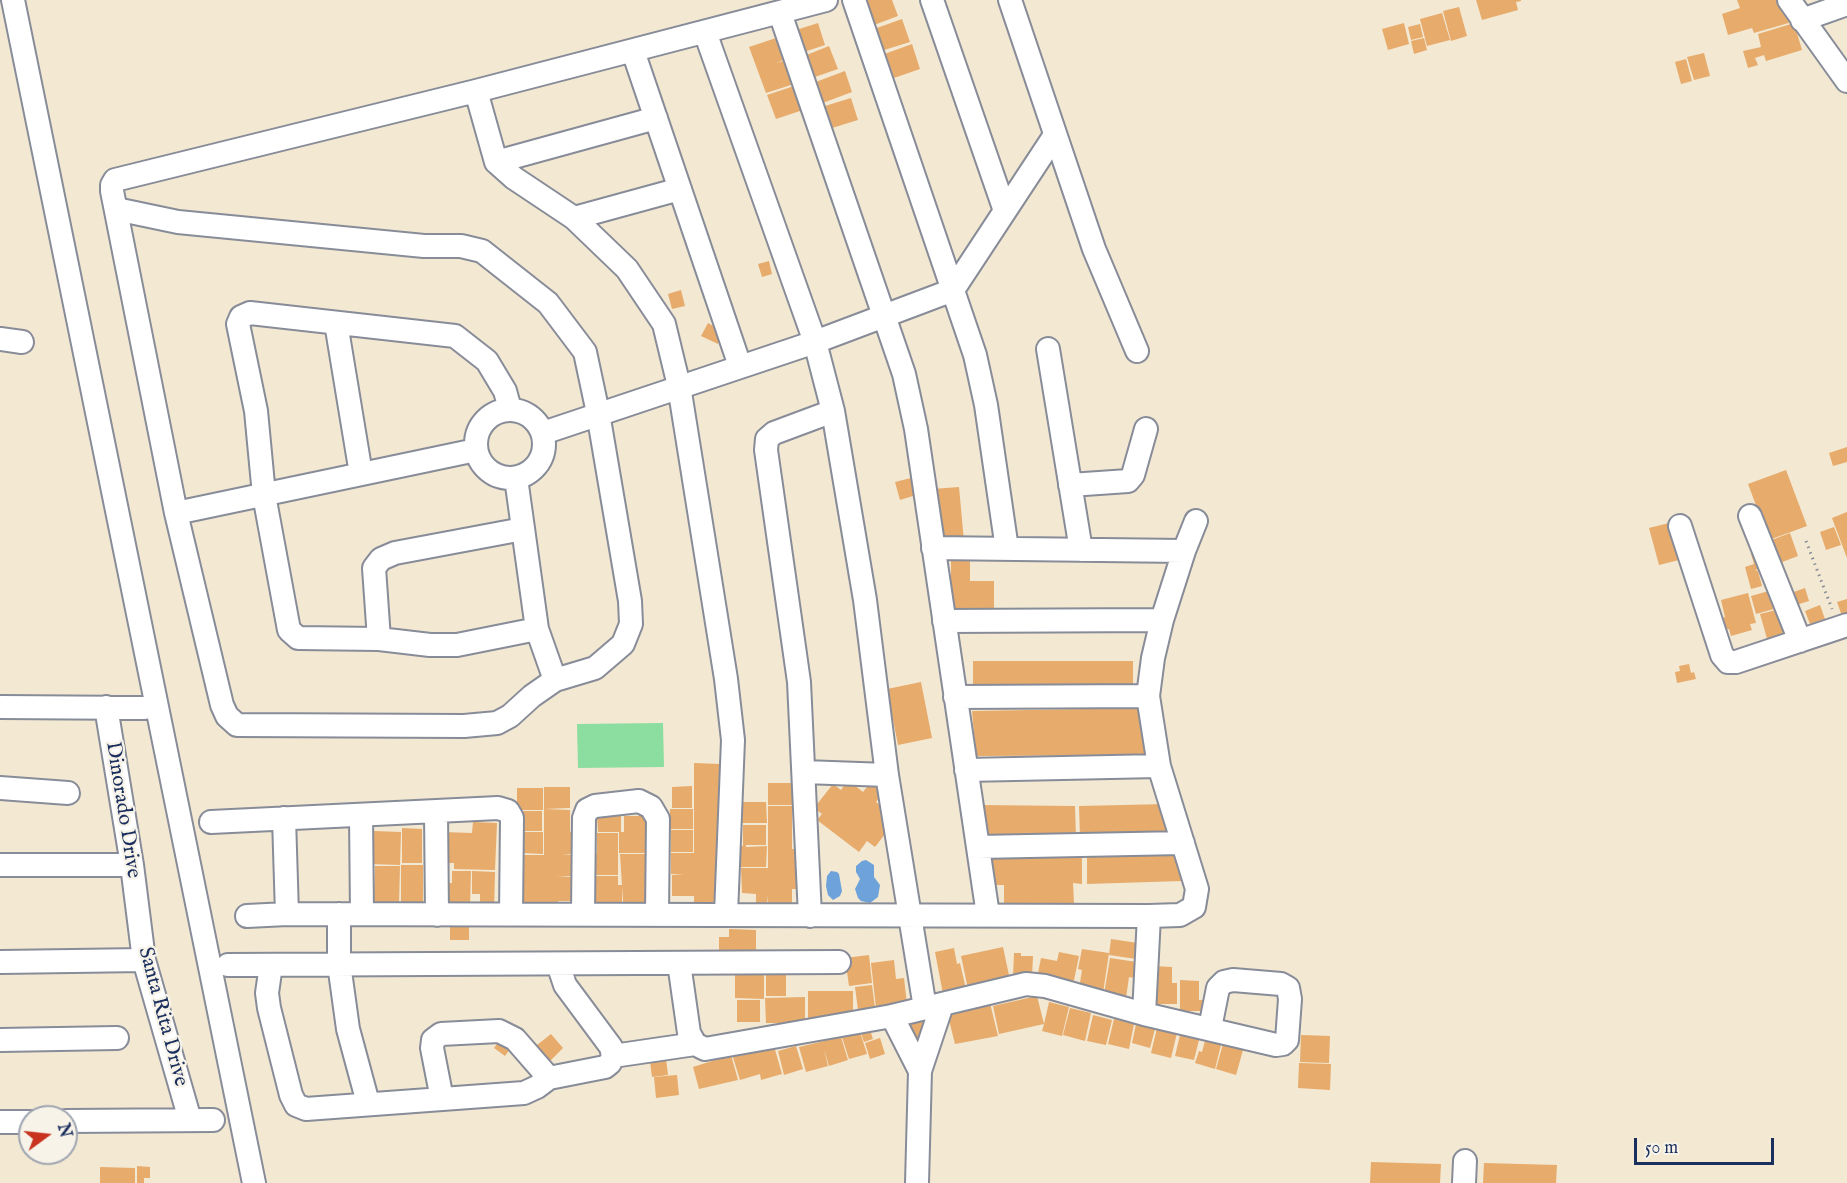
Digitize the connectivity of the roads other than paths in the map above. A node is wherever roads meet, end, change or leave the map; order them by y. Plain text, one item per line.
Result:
1 (12, 0) edge
2 (826, 0) edge
3 (854, 0) edge
4 (932, 0) edge
5 (1010, 0) edge
6 (1789, 0) edge
7 (1847, 4) edge
8 (780, 13) junction
9 (1803, 20) junction
10 (705, 32) junction
11 (633, 51) junction
12 (1847, 81) edge
13 (476, 91) junction
14 (656, 118) junction
15 (1055, 135) junction
16 (496, 162) junction
17 (680, 189) junction
18 (116, 208) junction
19 (1005, 211) junction
20 (574, 218) junction
21 (953, 290) junction
22 (885, 317) junction
23 (336, 323) junction
24 (815, 342) junction
25 (1048, 349) dead end
26 (1137, 351) dead end
27 (740, 366) junction
28 (679, 386) junction
29 (510, 409) junction
30 (833, 411) junction
31 (598, 413) junction
32 (1146, 429) dead end
33 (543, 433) junction
34 (476, 450) junction
35 (361, 474) junction
36 (516, 478) junction
37 (1070, 485) junction
38 (264, 495) junction
39 (176, 513) junction
40 (1750, 516) dead end
41 (1196, 521) dead end
42 (1680, 526) dead end
43 (523, 529) junction
44 (933, 548) junction
45 (1007, 549) junction
46 (1081, 550) junction
47 (1184, 551) junction
48 (1162, 620) junction
49 (944, 621) junction
50 (1843, 627) edge
51 (537, 629) junction
52 (379, 639) junction
53 (1800, 641) junction
54 (555, 680) junction
55 (1148, 696) junction
56 (955, 697) junction
57 (0, 707) edge
58 (106, 707) junction
59 (144, 708) dead end
60 (1159, 766) junction
61 (966, 770) junction
62 (804, 772) junction
63 (888, 775) junction
64 (0, 788) edge
65 (68, 793) dead end
66 (436, 812) junction
67 (361, 815) junction
68 (284, 819) junction
69 (212, 822) dead end
70 (1183, 843) junction
71 (978, 847) junction
72 (0, 865) edge
73 (132, 865) junction
74 (138, 912) joint
75 (287, 914) junction
76 (339, 914) junction
77 (362, 914) junction
78 (511, 914) junction
79 (583, 914) junction
80 (657, 914) junction
81 (726, 914) junction
82 (437, 915) junction
83 (911, 915) junction
84 (988, 915) junction
85 (247, 916) dead end
86 (810, 916) junction
87 (1149, 916) junction
88 (144, 960) junction
89 (0, 962) edge
90 (839, 962) dead end
91 (680, 963) junction
92 (271, 964) junction
93 (339, 964) junction
94 (558, 964) junction
95 (228, 965) dead end
96 (933, 1007) junction
97 (1144, 1014) junction
98 (892, 1016) junction
99 (1210, 1028) dead end
100 (117, 1038) dead end
101 (0, 1040) edge
102 (695, 1044) junction
103 (613, 1056) junction
104 (920, 1071) junction
105 (549, 1078) junction
106 (442, 1099) junction
107 (368, 1103) junction
108 (190, 1120) junction
109 (213, 1120) dead end
110 (78, 1121) edge
111 (0, 1122) edge
112 (18, 1122) edge
113 (254, 1183) edge
114 (917, 1183) edge

1 - 113 street
2 - 8 street
3 - 21 street
4 - 19 street
5 - 15 street
6 - 9 street
7 - 9 street
8 - 10 street
8 - 22 street
9 - 12 street
10 - 11 street
10 - 24 street
11 - 13 street
11 - 14 street
13 - 16 street
13 - 18 street
14 - 16 street
14 - 17 street
15 - 19 street
15 - 26 street
16 - 20 street
17 - 20 street
17 - 27 street
18 - 31 street
18 - 39 street
19 - 21 street
20 - 28 street
21 - 22 street
21 - 45 street
22 - 24 street
22 - 44 street
23 - 29 street
23 - 35 street
23 - 38 street
24 - 27 street
24 - 30 street
25 - 37 street
27 - 28 street
28 - 31 street
28 - 81 street
29 - 33 street
29 - 34 street
30 - 62 street
30 - 63 street
31 - 33 street
31 - 54 street
32 - 37 street
33 - 36 street
34 - 35 street
34 - 36 street
35 - 38 street
36 - 43 street
37 - 46 street
38 - 39 street
38 - 52 street
39 - 54 street
40 - 53 street
41 - 47 street
42 - 53 street
43 - 51 street
43 - 52 street
44 - 45 street
44 - 49 street
45 - 46 street
46 - 47 street
47 - 48 street
48 - 49 street
48 - 55 street
49 - 56 street
50 - 53 street
51 - 52 street
51 - 54 street
55 - 56 street
55 - 60 street
56 - 61 street
57 - 58 street
58 - 59 street
58 - 73 street, Dinorado Drive
60 - 61 street
60 - 70 street
61 - 71 street
62 - 63 street
62 - 86 street
63 - 83 street
64 - 65 street
66 - 67 street
66 - 78 street
66 - 82 street
67 - 68 street
67 - 77 street
68 - 69 street
68 - 75 street
70 - 71 street
70 - 87 street
71 - 84 street
72 - 73 street
73 - 74 street, Dinorado Drive
74 - 88 street, Santa Rita Drive
75 - 76 street
75 - 85 street
76 - 77 street
76 - 93 street
77 - 82 street
78 - 79 street
78 - 82 street
79 - 80 street
79 - 80 street
80 - 81 street
81 - 86 street
83 - 84 street
83 - 86 street
83 - 96 street
84 - 87 street
87 - 97 street
88 - 89 street
88 - 108 street, Santa Rita Drive
90 - 91 street
91 - 94 street
91 - 102 street
92 - 93 street
92 - 95 street
92 - 107 street
93 - 94 street
93 - 107 street
94 - 103 street
96 - 97 street
96 - 98 street
96 - 104 street
97 - 99 street
98 - 102 street
98 - 104 street
100 - 101 street
102 - 103 street
103 - 105 street
104 - 114 street
105 - 106 street
105 - 106 street
106 - 107 street
108 - 109 street
108 - 110 street
111 - 112 street

